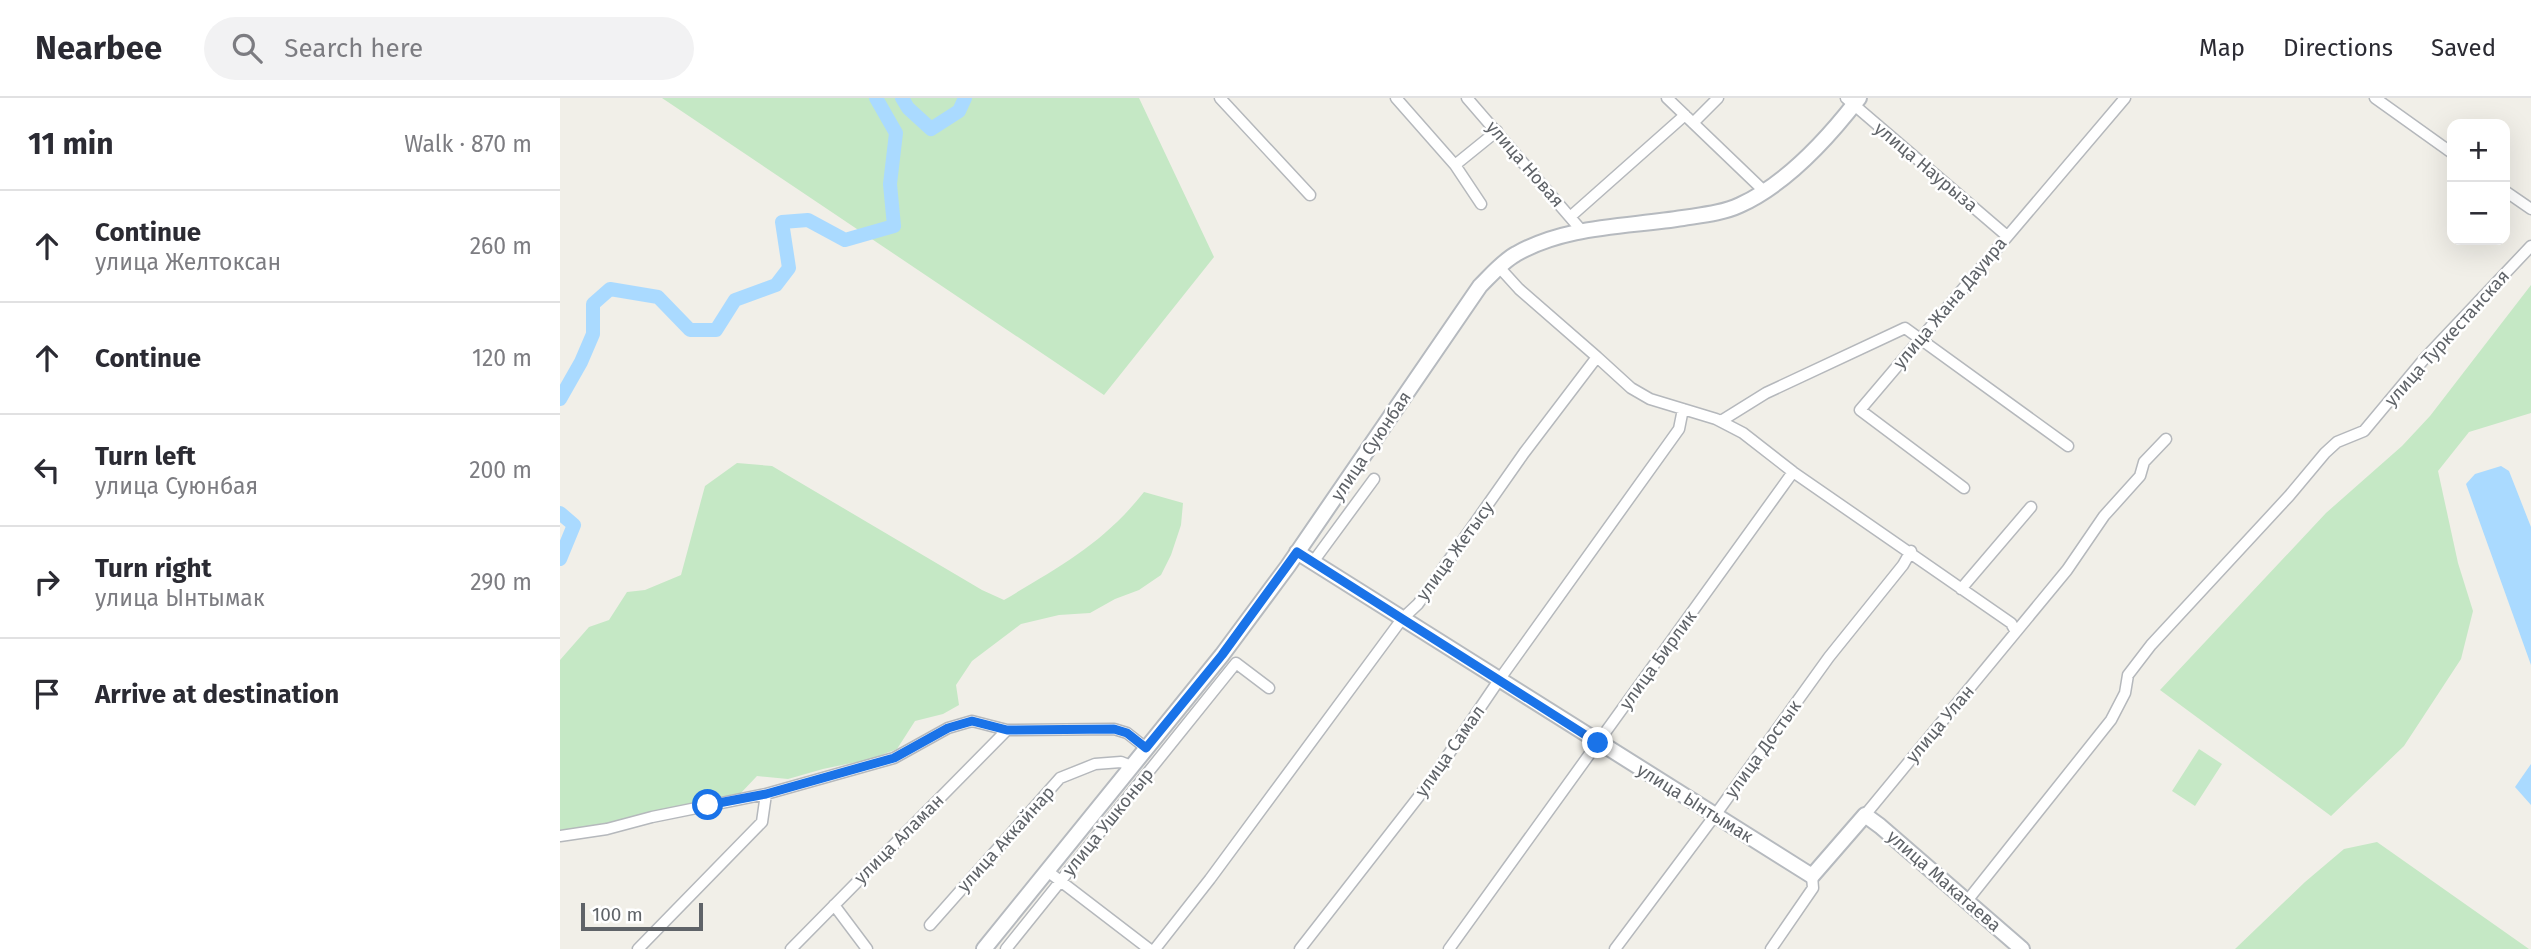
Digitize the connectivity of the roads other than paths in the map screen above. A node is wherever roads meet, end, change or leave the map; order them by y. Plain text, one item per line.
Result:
1 (1220, 98) edge
2 (1396, 98) edge
3 (1467, 98) edge
4 (1667, 98) edge
5 (1718, 98) edge
6 (2125, 98) edge
7 (2375, 98) edge
8 (1853, 100) edge
9 (1689, 119) junction
10 (1497, 131) junction
11 (2447, 149) edge
12 (1455, 165) junction
13 (1764, 191) junction
14 (2510, 194) edge
15 (1310, 195) dead end
16 (1481, 204) dead end
17 (2531, 209) edge
18 (1570, 217) junction
19 (1582, 231) junction
20 (2007, 236) junction
21 (2531, 246) edge
22 (1499, 267) junction
23 (1920, 338) junction
24 (1597, 357) junction
25 (1683, 409) junction
26 (1721, 421) junction
27 (2165, 439) dead end
28 (2068, 446) dead end
29 (1793, 472) junction
30 (1374, 479) dead end
31 (1964, 488) dead end
32 (2031, 507) dead end
33 (1297, 552) junction
34 (1911, 552) junction
35 (1313, 562) junction
36 (1961, 590) junction
37 (1402, 619) junction
38 (2016, 632) junction
39 (1499, 680) junction
40 (1269, 688) dead end
41 (1007, 730) junction
42 (1598, 743) junction
43 (1146, 748) junction
44 (1129, 769) junction
45 (766, 794) junction
46 (1716, 814) junction
47 (1865, 816) junction
48 (560, 836) edge
49 (1046, 870) junction
50 (1812, 876) junction
51 (1061, 882) junction
52 (1967, 901) junction
53 (834, 905) junction
54 (930, 925) dead end
55 (638, 949) edge
56 (791, 949) edge
57 (867, 949) edge
58 (984, 949) edge
59 (1006, 949) edge
60 (1149, 949) edge
61 (1155, 949) edge
62 (1300, 949) edge
63 (1449, 949) edge
64 (1615, 949) edge
65 (1771, 949) edge
66 (2021, 949) edge

1 - 15 street
2 - 12 street
3 - 10 street, улица Новая
4 - 9 street
5 - 9 street
6 - 20 street, улица Жана Дауира
7 - 11 street
8 - 13 main road, улица Суюнбая
8 - 20 street, улица Наурыза
9 - 13 street
9 - 18 street
10 - 12 street
10 - 18 street, улица Новая
12 - 16 street
13 - 19 main road, улица Суюнбая
14 - 17 street
18 - 19 street, улица Новая
19 - 22 main road, улица Суюнбая
20 - 23 street, улица Жана Дауира
21 - 52 street, улица Туркестанская
22 - 24 street
22 - 33 main road, улица Суюнбая
23 - 26 street
23 - 28 street
23 - 31 street, улица Жана Дауира
24 - 25 street
24 - 37 street, улица Жетысу
25 - 26 street
25 - 39 street, улица Самал
26 - 29 street
27 - 38 street, улица Улан
29 - 34 street
29 - 42 street, улица Бирлик
30 - 35 street
32 - 36 street
33 - 35 main road, улица Ынтымак
33 - 43 main road, улица Суюнбая
34 - 36 street
34 - 46 street, улица Достык
35 - 37 main road, улица Ынтымак
36 - 38 street
37 - 39 main road, улица Ынтымак
37 - 61 street, улица Жетысу
38 - 47 street, улица Улан
39 - 42 main road, улица Ынтымак
39 - 62 street, улица Самал
40 - 51 street, улица Ушконыр
41 - 43 street
41 - 45 street
41 - 53 street, улица Аламан
42 - 46 main road, улица Ынтымак
42 - 63 street, улица Бирлик
43 - 44 main road, улица Суюнбая
44 - 49 main road, улица Суюнбая
44 - 54 street, улица Аккайнар
45 - 48 street
45 - 55 street
46 - 50 main road, улица Ынтымак
46 - 64 street, улица Достык
47 - 50 main road
47 - 52 main road, улица Макатаева
49 - 51 street
49 - 58 main road, улица Суюнбая
50 - 65 street
51 - 59 street, улица Ушконыр
51 - 60 street
52 - 66 main road, улица Макатаева
53 - 56 street, улица Аламан
53 - 57 street

